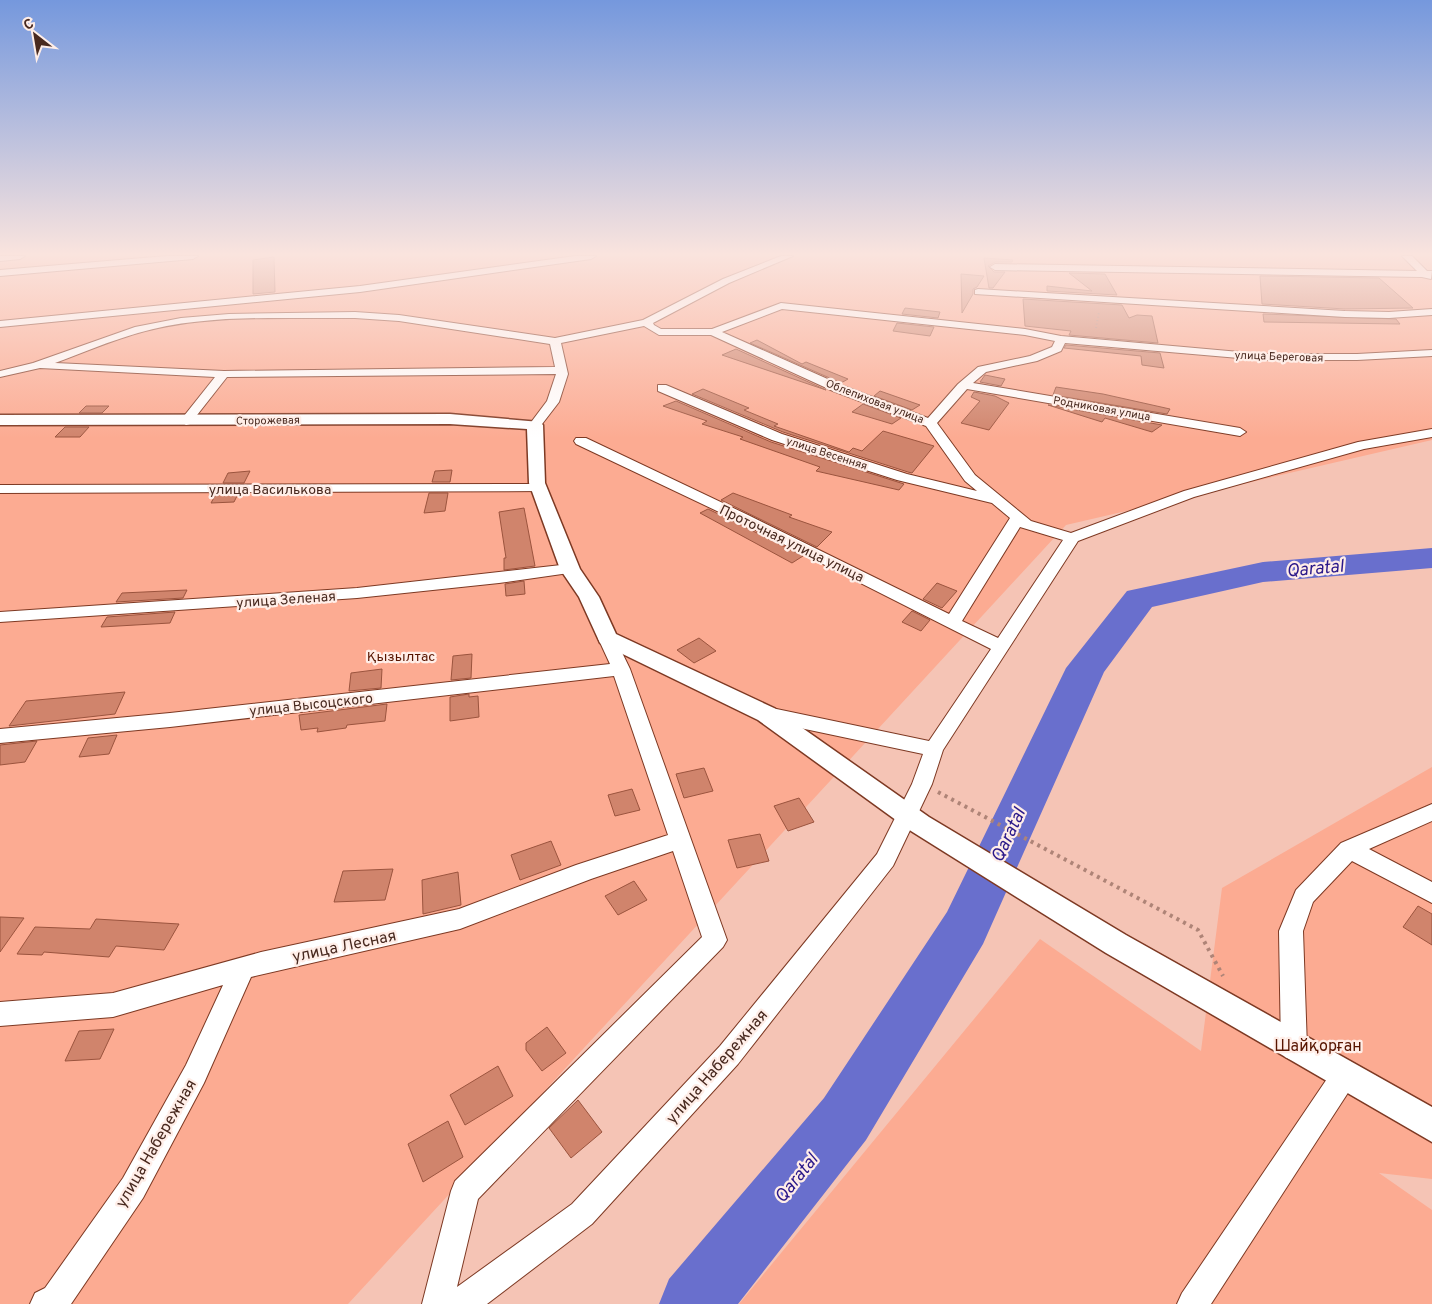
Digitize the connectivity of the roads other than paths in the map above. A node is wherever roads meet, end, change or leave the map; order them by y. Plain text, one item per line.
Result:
1 (116, 317) edge
2 (231, 317) edge
3 (396, 317) edge
4 (658, 317) edge
5 (753, 317) edge
6 (883, 317) edge
7 (647, 322) junction
8 (0, 324) edge
9 (713, 332) junction
10 (1061, 339) junction
11 (555, 341) junction
12 (1432, 353) edge
13 (36, 366) junction
14 (561, 370) junction
15 (0, 374) edge
16 (224, 374) junction
17 (964, 385) junction
18 (662, 388) dead end
19 (0, 420) edge
20 (186, 421) junction
21 (930, 423) junction
22 (535, 426) junction
23 (1240, 432) dead end
24 (1432, 433) edge
25 (581, 441) dead end
26 (0, 488) edge
27 (539, 488) junction
28 (998, 501) junction
29 (1018, 518) junction
30 (1072, 538) junction
31 (570, 570) junction
32 (0, 618) edge
33 (952, 623) junction
34 (607, 638) junction
35 (1001, 647) junction
36 (621, 669) junction
37 (766, 714) junction
38 (0, 736) edge
39 (934, 748) junction
40 (1432, 812) edge
41 (913, 819) junction
42 (680, 840) junction
43 (1349, 849) junction
44 (1432, 893) edge
45 (242, 968) junction
46 (0, 1014) edge
47 (1294, 1048) junction
48 (1344, 1076) junction
49 (1432, 1125) edge
50 (46, 1304) edge
51 (438, 1304) edge
52 (461, 1304) edge
53 (1193, 1304) edge

1 - 8 street
2 - 13 street
3 - 11 street
4 - 7 street
5 - 9 street, улица Береговая
6 - 10 street, улица Береговая
7 - 9 street, Облепиховая улица
7 - 11 street
9 - 21 street, Облепиховая улица
10 - 12 street, улица Береговая
10 - 17 street
11 - 14 street
13 - 15 street
13 - 16 street
14 - 16 street
14 - 22 street
16 - 20 street
17 - 21 street
17 - 23 street, Родниковая улица
18 - 28 street, улица Весенняя
19 - 20 street, Сторожевая
20 - 22 street, Сторожевая
21 - 28 street, Облепиховая улица
22 - 27 street
24 - 30 street
25 - 33 street, Проточная улица улица
26 - 27 street, улица Василькова
27 - 31 street
28 - 29 street, Облепиховая улица
29 - 30 street, Облепиховая улица
29 - 33 street
30 - 35 street, улица Набережная
31 - 32 street, улица Зеленая
31 - 34 street
33 - 35 street, Проточная улица улица
34 - 36 street
34 - 37 street
35 - 39 street, улица Набережная
36 - 38 street, улица Высоцского
36 - 42 street
37 - 39 street
37 - 41 street
39 - 41 street, улица Набережная
40 - 43 street
41 - 47 street
41 - 52 street, улица Набережная
42 - 45 street, улица Лесная
42 - 51 street
43 - 44 street
43 - 47 street
45 - 46 street, улица Лесная
45 - 50 street, улица Набережная
47 - 48 street
48 - 49 street
48 - 53 street

